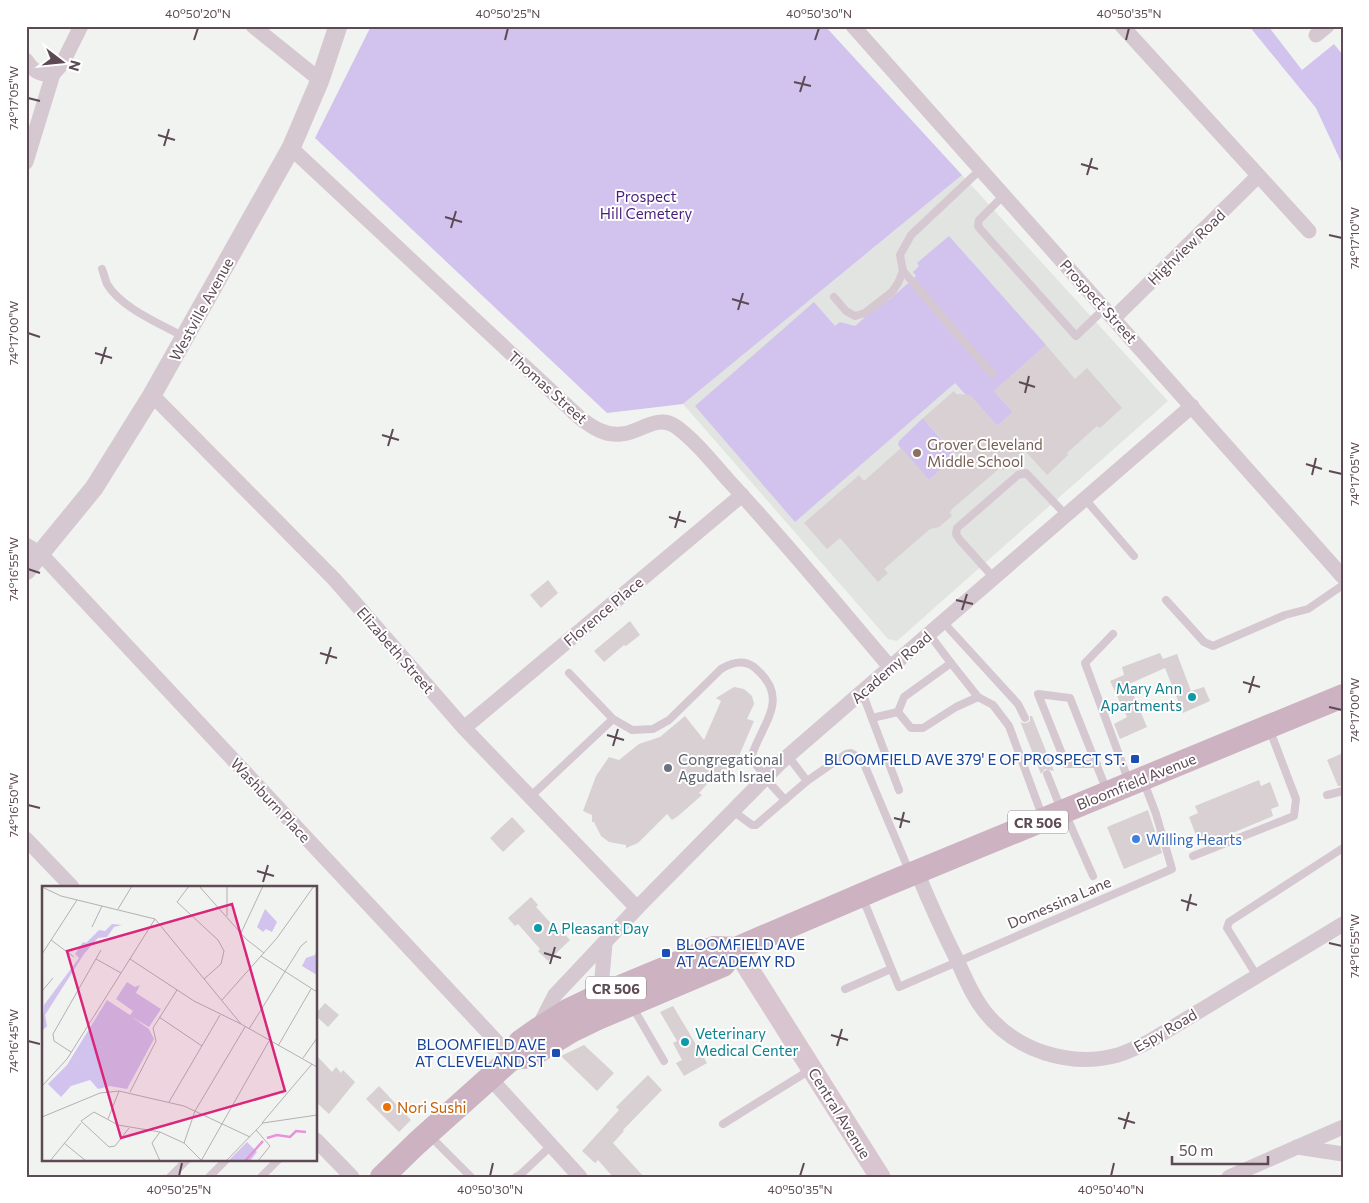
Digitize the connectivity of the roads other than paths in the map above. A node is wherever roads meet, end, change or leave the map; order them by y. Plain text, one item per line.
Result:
1 (81, 26) edge
2 (253, 26) edge
3 (338, 26) edge
4 (853, 26) edge
5 (1122, 26) edge
6 (26, 60) edge
7 (52, 74) junction
8 (320, 80) junction
9 (291, 148) junction
10 (26, 162) edge
11 (981, 169) junction
12 (1258, 176) junction
13 (1004, 196) junction
14 (1309, 231) dead end
15 (102, 269) dead end
16 (902, 270) junction
17 (834, 297) dead end
18 (1109, 313) junction
19 (185, 338) junction
20 (992, 374) dead end
21 (152, 395) junction
22 (1192, 406) junction
23 (742, 495) junction
24 (1085, 499) junction
25 (1066, 515) junction
26 (33, 550) edge
27 (1134, 556) dead end
28 (26, 571) edge
29 (1343, 576) edge
30 (994, 578) junction
31 (1343, 585) edge
32 (1166, 600) dead end
33 (943, 622) junction
34 (929, 634) junction
35 (1113, 634) dead end
36 (951, 663) junction
37 (890, 667) junction
38 (569, 673) dead end
39 (862, 692) junction
40 (1343, 696) edge
41 (978, 697) junction
42 (898, 712) junction
43 (872, 718) junction
44 (1025, 718) dead end
45 (613, 719) junction
46 (1268, 726) junction
47 (464, 728) junction
48 (788, 756) junction
49 (1096, 764) junction
50 (1047, 774) dead end
51 (766, 778) junction
52 (807, 781) junction
53 (1136, 781) junction
54 (899, 790) dead end
55 (1343, 791) edge
56 (1108, 793) junction
57 (1327, 796) dead end
58 (530, 797) junction
59 (785, 800) junction
60 (733, 811) junction
61 (1057, 814) junction
62 (26, 839) edge
63 (1343, 848) edge
64 (1193, 856) dead end
65 (914, 873) junction
66 (1093, 876) dead end
67 (71, 886) edge
68 (861, 895) junction
69 (638, 908) junction
70 (1343, 924) edge
71 (605, 944) junction
72 (736, 949) junction
73 (957, 961) junction
74 (891, 969) junction
75 (1257, 976) junction
76 (845, 989) dead end
77 (608, 1003) junction
78 (631, 1004) junction
79 (537, 1030) junction
80 (512, 1058) junction
81 (664, 1061) dead end
82 (812, 1069) junction
83 (489, 1077) junction
84 (723, 1124) dead end
85 (1343, 1127) edge
86 (427, 1134) junction
87 (318, 1142) edge
88 (552, 1146) junction
89 (1297, 1147) junction
90 (1343, 1154) edge
91 (187, 1160) edge
92 (226, 1160) edge
93 (278, 1160) edge
94 (170, 1177) edge
95 (209, 1177) edge
96 (262, 1177) edge
97 (352, 1177) edge
98 (382, 1177) edge
99 (471, 1177) edge
100 (516, 1177) edge
101 (580, 1177) edge
102 (880, 1177) edge
103 (1229, 1177) edge

1 - 7 street
2 - 8 street
3 - 8 street, Westville Avenue
4 - 11 street, Prospect Street
5 - 12 street
6 - 7 street
7 - 10 street
8 - 9 street, Westville Avenue
9 - 19 street, Westville Avenue
9 - 23 street, Thomas Street
11 - 13 street, Prospect Street
11 - 16 lane
12 - 14 street
12 - 18 street, Highview Road
13 - 18 street, Prospect Street
13 - 18 lane
15 - 19 lane
16 - 17 lane
16 - 20 lane
18 - 22 street, Prospect Street
19 - 21 street, Westville Avenue
21 - 26 street, Westville Avenue
21 - 47 street, Elizabeth Street
22 - 24 street, Academy Road
22 - 29 street, Prospect Street
23 - 37 street, Thomas Street
23 - 47 street, Florence Place
24 - 25 street, Academy Road
24 - 27 lane
25 - 30 street, Academy Road
25 - 30 lane
26 - 28 street, Westville Avenue
26 - 80 street, Washburn Place
30 - 33 street, Academy Road
31 - 32 lane
33 - 34 street, Academy Road
33 - 44 lane
34 - 36 lane
34 - 37 street, Academy Road
35 - 53 lane
36 - 41 lane
36 - 42 lane
37 - 39 street, Academy Road
38 - 45 lane
39 - 43 lane
39 - 48 street, Academy Road
40 - 46 main road, Bloomfield Avenue / CR 506
41 - 42 lane
41 - 61 lane
42 - 43 lane
43 - 54 lane
45 - 51 lane
45 - 58 lane
46 - 53 main road, Bloomfield Avenue / CR 506
46 - 64 lane
47 - 58 street, Elizabeth Street
48 - 51 street, Academy Road
48 - 52 lane
49 - 49 lane
49 - 56 lane
50 - 61 lane
51 - 59 lane
51 - 60 street, Academy Road
52 - 59 lane
52 - 65 lane
53 - 56 main road, Bloomfield Avenue / CR 506
53 - 73 lane, Domessina Lane
55 - 57 lane
56 - 61 main road, Bloomfield Avenue / CR 506
58 - 69 street, Elizabeth Street
59 - 60 lane
60 - 69 street, Academy Road
61 - 65 main road, Bloomfield Avenue / CR 506
61 - 66 lane
62 - 67 street
63 - 75 lane
65 - 68 main road, Bloomfield Avenue / CR 506
65 - 73 street, Espy Road
68 - 72 main road, Bloomfield Avenue / CR 506
68 - 74 lane
69 - 71 street, Academy Road
70 - 75 street, Espy Road
71 - 77 street
71 - 79 street, Academy Road
72 - 77 main road, Bloomfield Avenue / CR 506
72 - 78 main road, Bloomfield Avenue / CR 506
72 - 82 main road, Central Avenue
73 - 74 lane, Domessina Lane
73 - 75 street, Espy Road
74 - 76 lane
77 - 78 main road, Bloomfield Avenue / CR 506
77 - 79 main road, Bloomfield Avenue / CR 506
77 - 80 main road, Bloomfield Avenue / CR 506
78 - 81 lane
79 - 80 main road, Bloomfield Avenue / CR 506
80 - 83 main road, Bloomfield Avenue / CR 506
82 - 84 lane
82 - 102 main road, Central Avenue
83 - 86 main road, Bloomfield Avenue / CR 506
83 - 88 street
85 - 89 street
86 - 98 main road, Bloomfield Avenue / CR 506
86 - 99 lane
87 - 97 street
88 - 100 lane
88 - 101 street
89 - 90 street
89 - 103 street
91 - 94 lane
92 - 95 lane
93 - 96 lane

